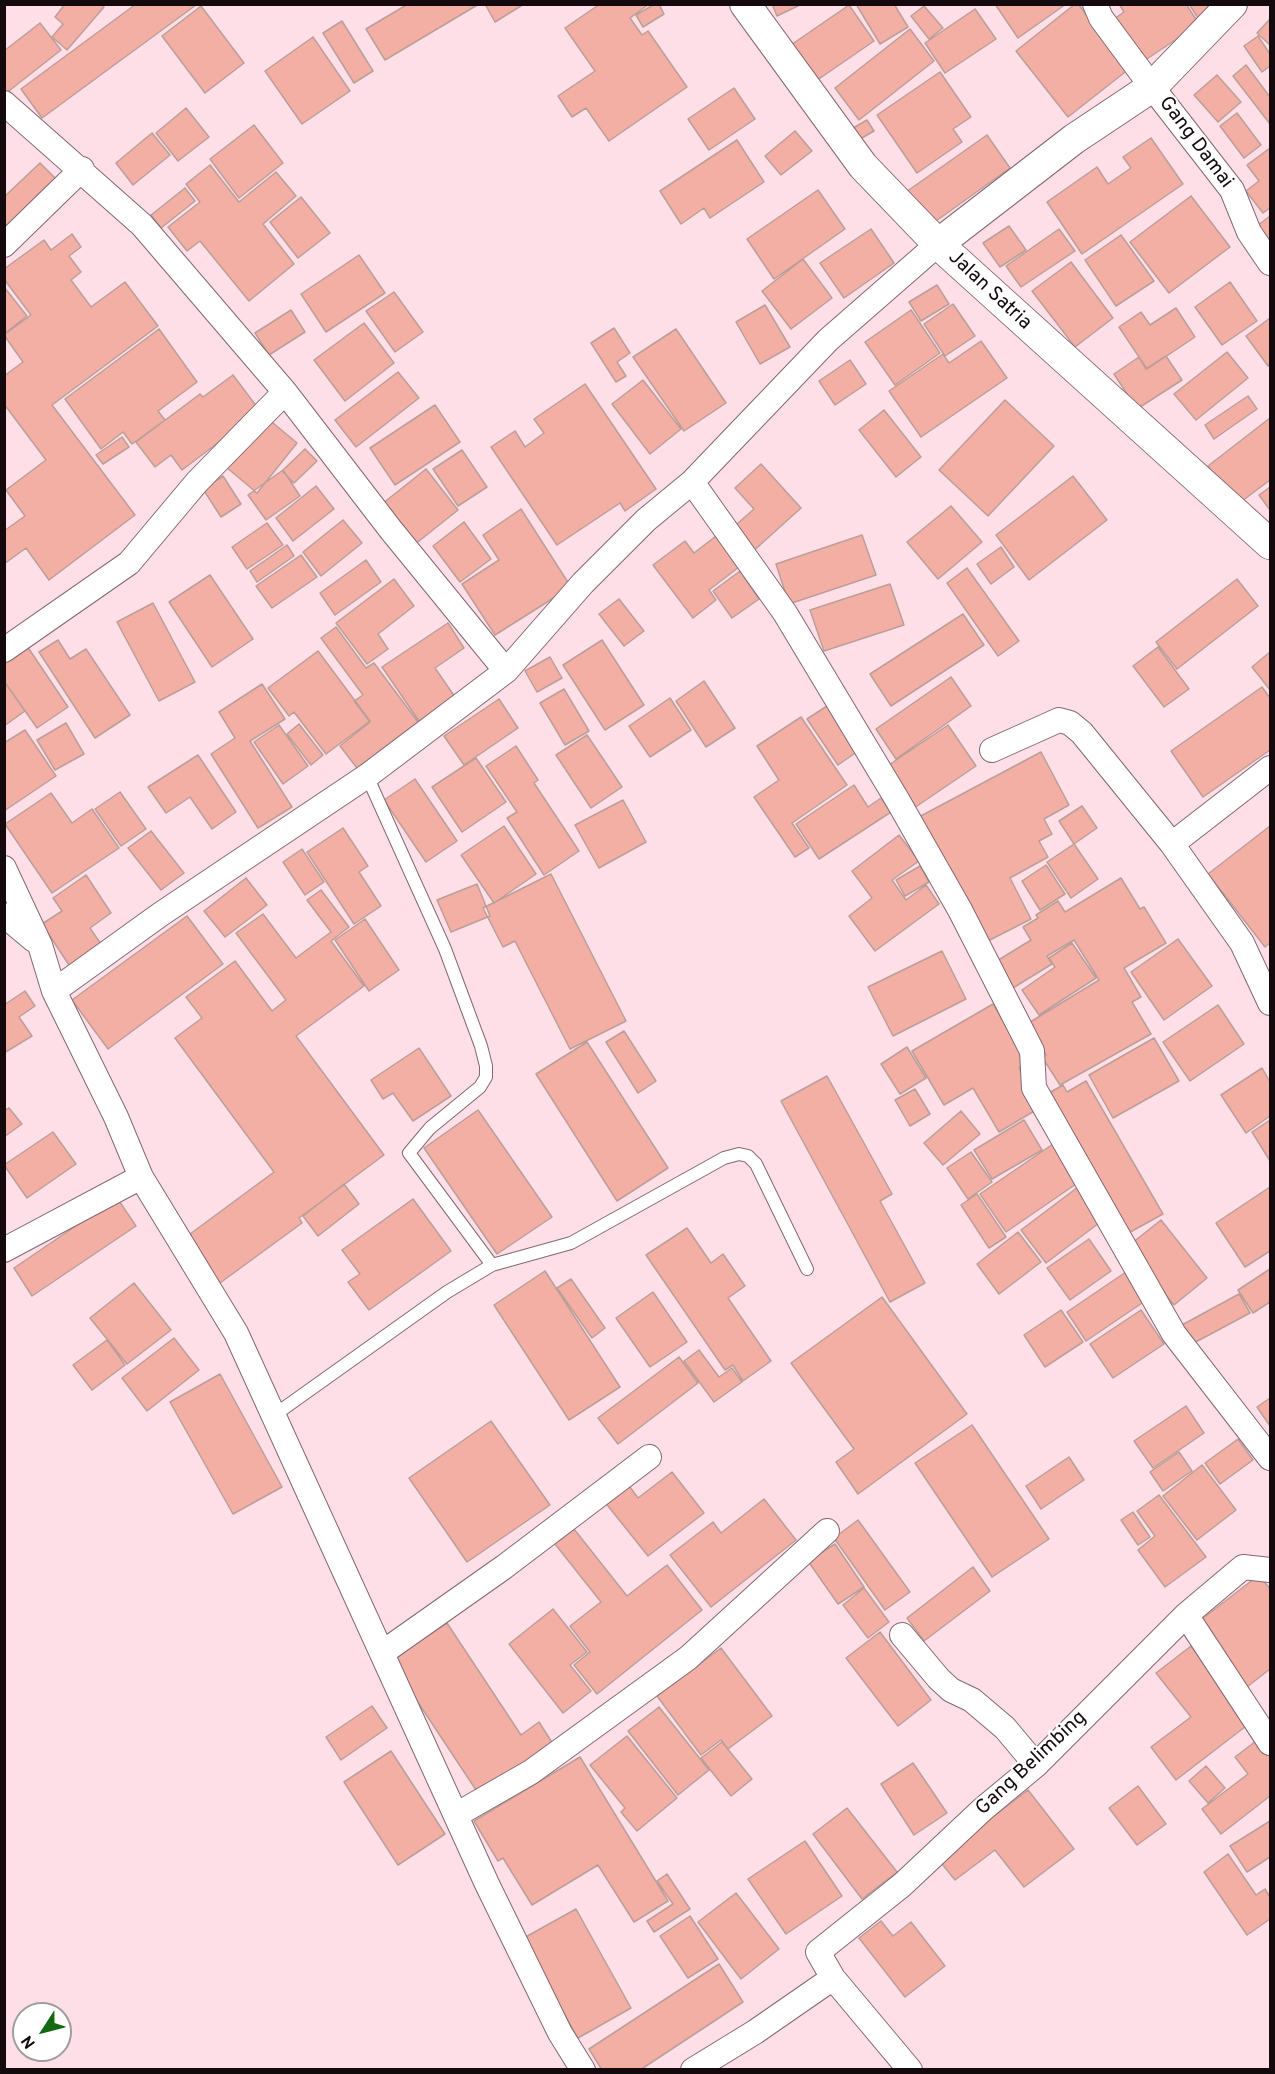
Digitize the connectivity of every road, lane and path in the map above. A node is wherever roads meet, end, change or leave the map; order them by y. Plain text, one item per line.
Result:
1 (745, 4) edge
2 (1095, 4) edge
3 (1232, 4) edge
4 (1152, 87) junction
5 (4, 103) edge
6 (82, 169) junction
7 (4, 244) edge
8 (938, 244) junction
9 (1270, 263) edge
10 (285, 392) junction
11 (692, 482) junction
12 (1270, 544) edge
13 (4, 650) edge
14 (506, 670) junction
15 (992, 750) dead end
16 (1270, 768) edge
17 (367, 776) junction
18 (1172, 844) junction
19 (4, 868) edge
20 (4, 915) edge
21 (40, 945) junction
22 (54, 991) junction
23 (1270, 1003) edge
24 (141, 1177) junction
25 (4, 1250) edge
26 (492, 1265) junction
27 (807, 1269) dead end
28 (273, 1416) junction
29 (649, 1457) dead end
30 (1270, 1458) edge
31 (827, 1531) dead end
32 (1270, 1570) edge
33 (1186, 1614) junction
34 (902, 1635) dead end
35 (382, 1653) junction
36 (1270, 1743) edge
37 (1036, 1765) junction
38 (456, 1815) junction
39 (833, 1978) junction
40 (583, 2070) edge
41 (693, 2070) edge
42 (910, 2070) edge

1 - 8 street, Jalan Satria
2 - 4 street, Gang Damai
3 - 4 street
4 - 8 street
4 - 9 street, Gang Damai
5 - 6 street
6 - 7 street
6 - 10 street
8 - 11 street
8 - 12 street, Jalan Satria
10 - 13 street
10 - 14 street
11 - 14 street
11 - 30 street
14 - 17 street
15 - 18 street
16 - 18 street
17 - 22 street
17 - 26 lane
18 - 23 street
19 - 21 street
20 - 21 street
21 - 22 street
22 - 24 street
24 - 25 street
24 - 28 street
26 - 27 lane
26 - 28 lane
28 - 35 street
29 - 35 street
31 - 38 street
32 - 33 street, Gang Belimbing
33 - 36 street
33 - 37 street, Gang Belimbing
34 - 37 street
35 - 38 street
37 - 39 street, Gang Belimbing
38 - 40 street
39 - 41 street
39 - 42 street

